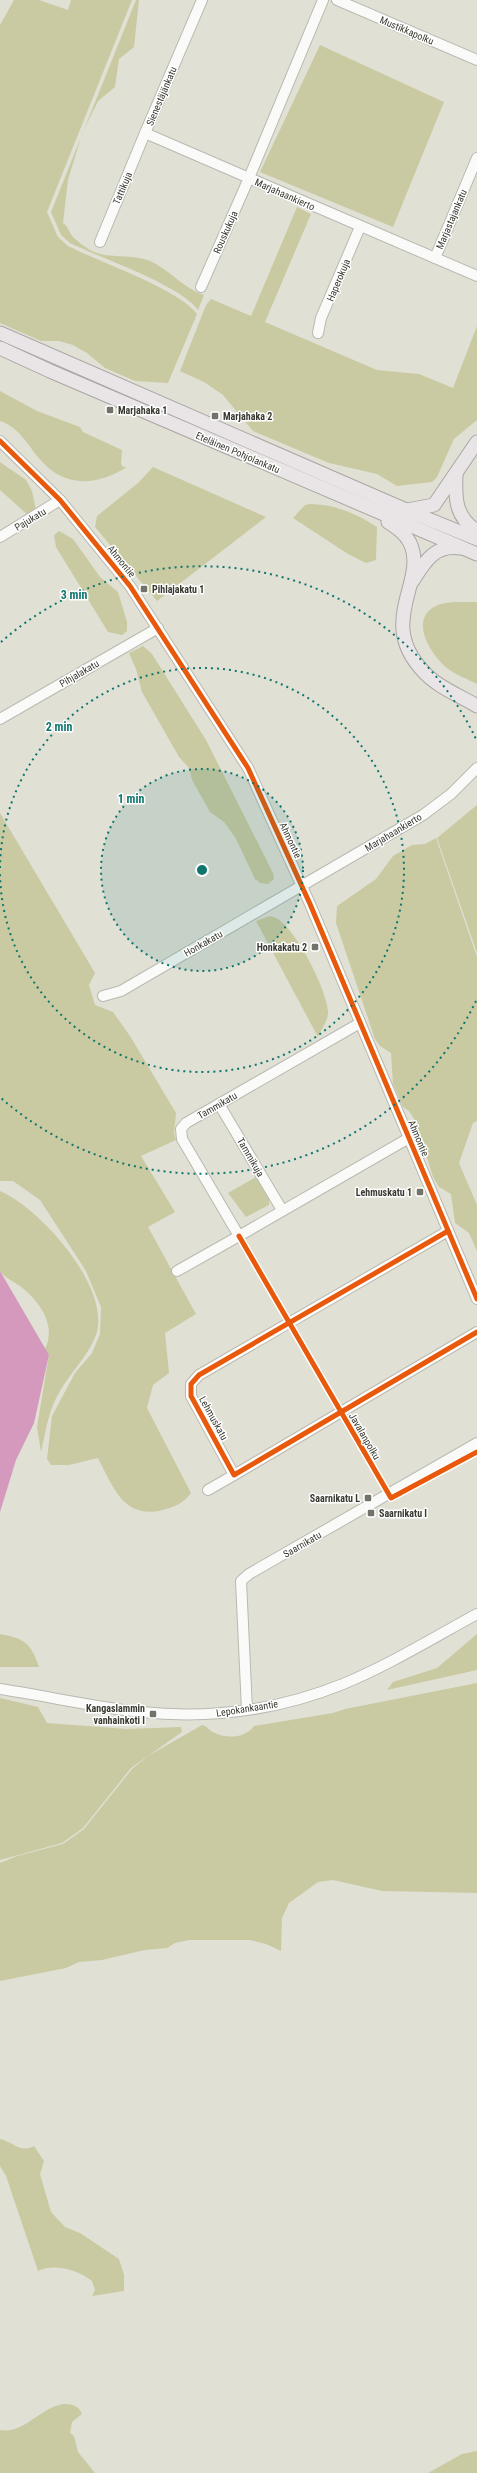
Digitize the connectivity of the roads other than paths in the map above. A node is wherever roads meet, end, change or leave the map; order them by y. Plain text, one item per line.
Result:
1 (202, 0) edge
2 (323, 0) edge
3 (337, 0) edge
4 (477, 60) edge
5 (145, 133) junction
6 (477, 158) edge
7 (249, 178) junction
8 (360, 227) junction
9 (100, 242) dead end
10 (435, 258) junction
11 (477, 276) edge
12 (201, 287) dead end
13 (0, 333) edge
14 (318, 333) dead end
15 (0, 348) edge
16 (0, 441) edge
17 (477, 442) edge
18 (456, 474) junction
19 (60, 500) junction
20 (359, 503) junction
21 (406, 510) junction
22 (477, 532) edge
23 (0, 537) edge
24 (477, 539) edge
25 (471, 552) edge
26 (409, 587) junction
27 (158, 628) junction
28 (477, 706) edge
29 (0, 719) edge
30 (477, 768) edge
31 (302, 886) junction
32 (103, 996) dead end
33 (360, 1023) junction
34 (219, 1104) junction
35 (409, 1138) junction
36 (282, 1210) junction
37 (448, 1231) junction
38 (239, 1236) junction
39 (178, 1271) dead end
40 (477, 1299) edge
41 (477, 1332) edge
42 (477, 1443) edge
43 (234, 1475) junction
44 (208, 1490) dead end
45 (477, 1614) edge
46 (0, 1689) edge
47 (247, 1710) junction

1 - 5 street, Sienestäjänkatu
2 - 7 street, Marjahaankierto
3 - 4 street, Mustikkapolku
5 - 7 street, Sienestäjänkatu
5 - 9 street, Tattikuja
6 - 10 street, Marjastajankatu
7 - 8 street, Marjahaankierto
7 - 12 street, Rouskukuja
8 - 10 street, Marjahaankierto
8 - 14 street, Haperokuja
10 - 11 street, Marjahaankierto
13 - 21 main road, Eteläinen Pohjolankatu
15 - 20 main road, Eteläinen Pohjolankatu
16 - 19 street, Ahmontie
17 - 18 main road
18 - 21 main road
18 - 22 main road
19 - 23 street, Pajukatu
19 - 27 street, Ahmontie
20 - 25 main road, Eteläinen Pohjolankatu
20 - 26 main road
21 - 24 main road, Eteläinen Pohjolankatu
25 - 26 main road
26 - 28 main road
27 - 29 street, Pihjalakatu
27 - 31 street, Ahmontie
30 - 31 street, Marjahaankierto
31 - 32 street, Honkakatu
31 - 33 street, Ahmontie
33 - 34 street, Tammikatu
33 - 35 street, Ahmontie
34 - 36 street, Tammikuja
34 - 38 street, Tammikatu
35 - 36 street
35 - 37 street, Ahmontie
36 - 38 street
37 - 40 street, Ahmontie
37 - 43 street, Lehmuskatu
38 - 39 street
41 - 43 street
42 - 47 street, Saarnikatu
43 - 44 street
45 - 47 street, Lepokankaantie
46 - 47 street, Lepokankaantie

